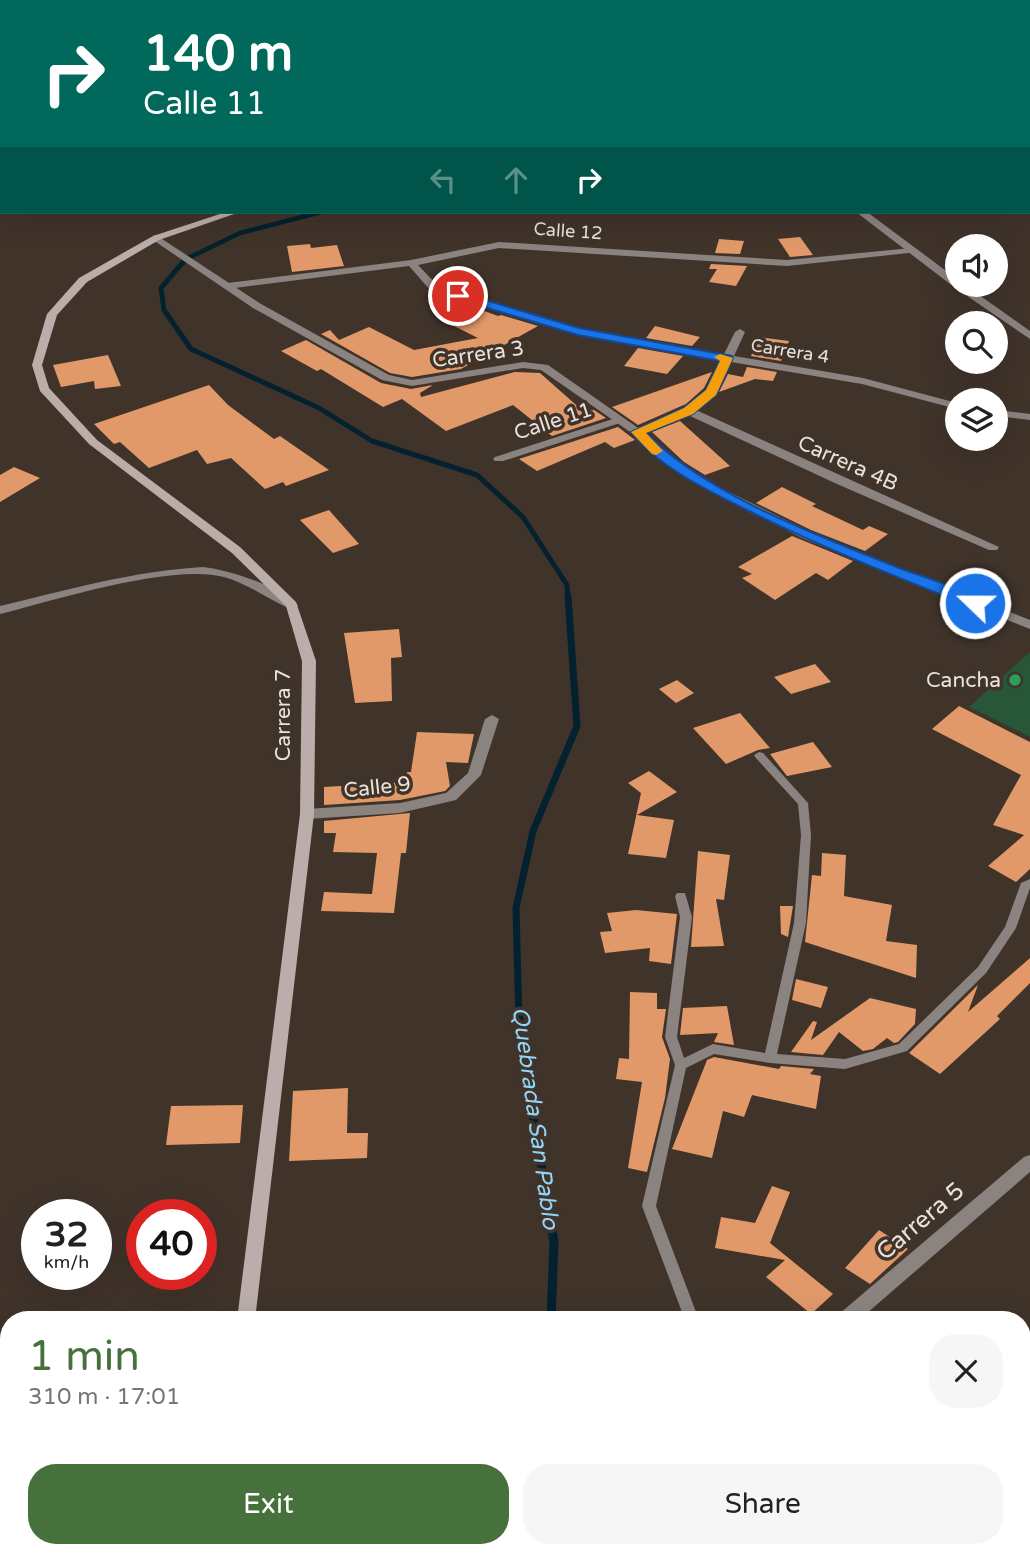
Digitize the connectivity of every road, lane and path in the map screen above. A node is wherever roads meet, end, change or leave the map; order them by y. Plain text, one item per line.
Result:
1 (229, 214) edge
2 (863, 214) edge
3 (156, 238) junction
4 (909, 250) junction
5 (411, 262) junction
6 (945, 276) edge
7 (227, 286) junction
8 (975, 297) edge
9 (740, 332) dead end
10 (1030, 337) edge
11 (727, 358) junction
12 (945, 403) edge
13 (688, 411) junction
14 (1008, 414) edge
15 (1030, 417) edge
16 (619, 420) junction
17 (637, 432) junction
18 (499, 459) dead end
19 (993, 547) dead end
20 (292, 605) junction
21 (0, 610) edge
22 (1030, 625) edge
23 (492, 719) dead end
24 (759, 755) dead end
25 (307, 814) junction
26 (1030, 883) edge
27 (681, 895) dead end
28 (770, 1058) junction
29 (681, 1065) junction
30 (1030, 1162) edge
31 (247, 1311) edge
32 (689, 1311) edge
33 (856, 1311) edge

1 - 3 main road, Carrera 7
2 - 4 street
3 - 7 street, Carrera 3
3 - 20 main road, Carrera 7
4 - 5 street, Calle 12
4 - 6 street
5 - 7 street, Calle 12
5 - 11 street, Carrera 4
7 - 16 street, Carrera 3
8 - 10 street
9 - 11 street
11 - 12 street, Carrera 4
11 - 13 street
13 - 17 street
13 - 19 street, Carrera 4B
14 - 15 street
16 - 17 street, Carrera 3
16 - 18 street, Calle 11
17 - 22 street, Carrera 3
20 - 21 street
20 - 25 main road, Carrera 7
23 - 25 street, Calle 9
24 - 28 lane
25 - 31 main road, Carrera 7
26 - 28 lane
27 - 29 lane
28 - 29 lane
29 - 32 lane
30 - 33 street, Carrera 5

